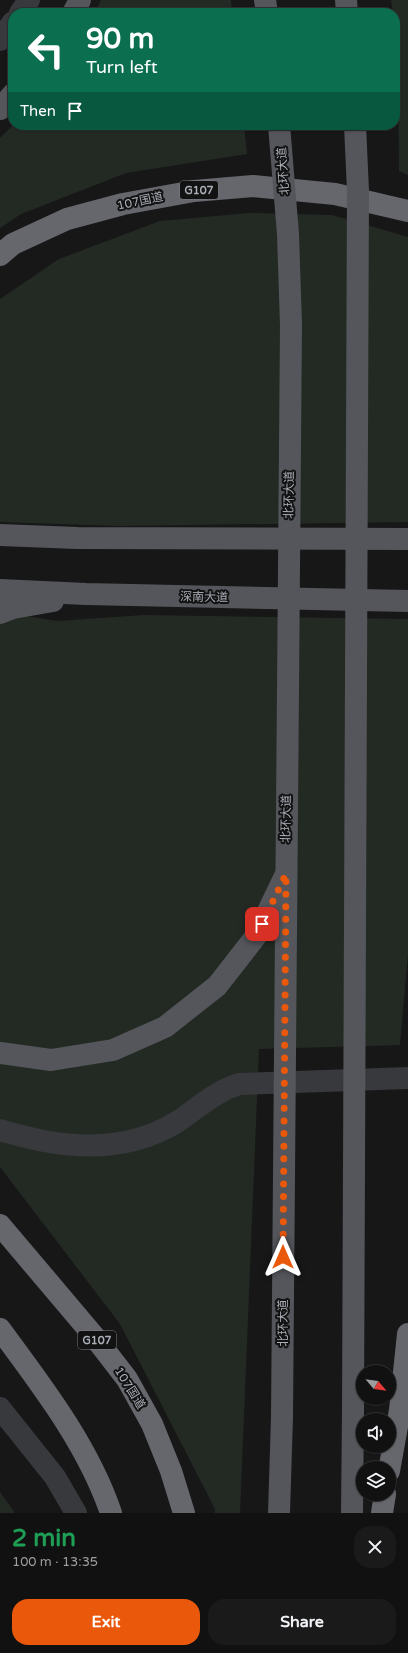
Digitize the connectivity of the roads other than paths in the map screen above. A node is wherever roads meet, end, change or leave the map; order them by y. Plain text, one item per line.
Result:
1 (8, 29) edge
2 (0, 40) edge
3 (8, 100) edge
4 (0, 109) edge
5 (279, 130) edge
6 (355, 130) edge
7 (408, 211) edge
8 (0, 255) edge
9 (0, 536) edge
10 (408, 539) edge
11 (0, 590) edge
12 (86, 594) junction
13 (408, 601) edge
14 (0, 613) edge
15 (286, 874) junction
16 (0, 1053) edge
17 (408, 1078) edge
18 (0, 1130) edge
19 (0, 1224) edge
20 (0, 1329) edge
21 (408, 1334) edge
22 (0, 1408) edge
23 (391, 1461) edge
24 (384, 1501) edge
25 (76, 1513) edge
26 (111, 1513) edge
27 (184, 1513) edge
28 (279, 1513) edge
29 (352, 1513) edge
30 (382, 1513) edge

1 - 2 street
3 - 4 main road
5 - 15 main road, 北环大道, bridge
6 - 29 main road, bridge
7 - 8 highway, 107国道 / G107
9 - 10 main road
11 - 12 main road, 深南大道
12 - 13 main road, 深南大道
12 - 14 main road
15 - 16 main road
15 - 28 main road, 北环大道, bridge
17 - 18 street
19 - 27 highway, 107国道 / G107
20 - 26 highway
21 - 23 highway
22 - 25 street
24 - 30 highway

